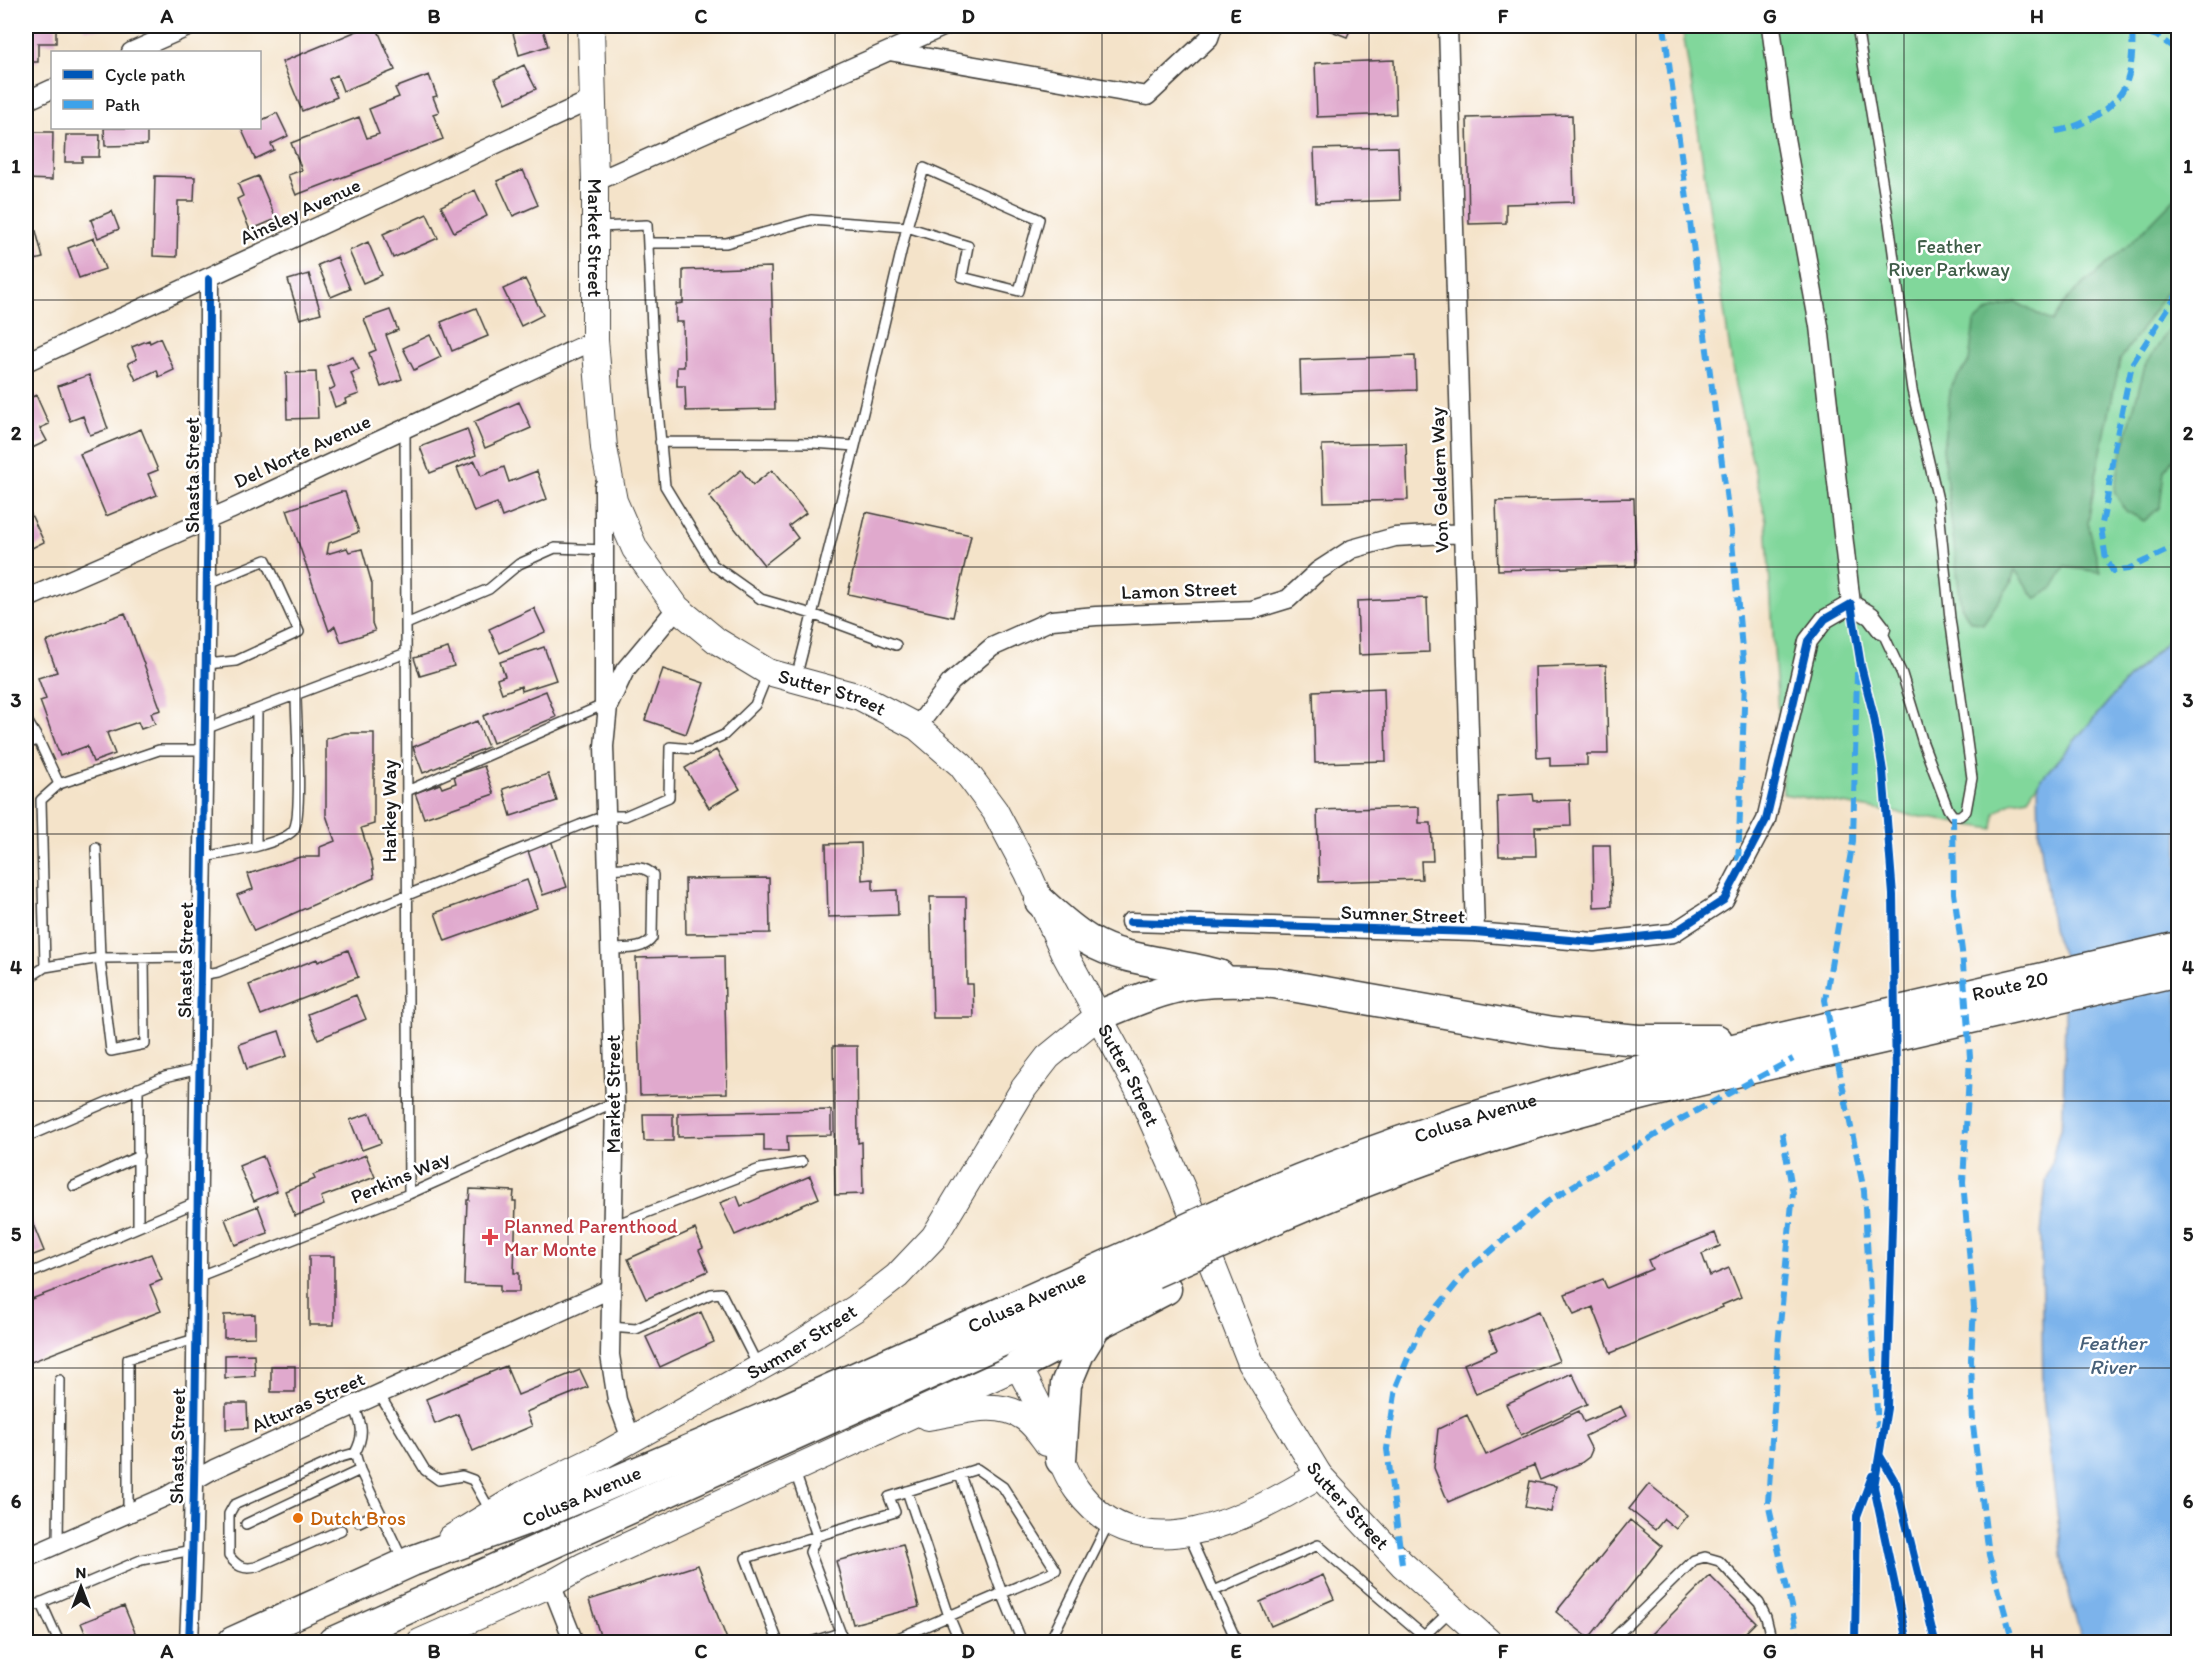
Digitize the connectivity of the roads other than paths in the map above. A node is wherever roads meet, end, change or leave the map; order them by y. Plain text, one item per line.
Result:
1 (190, 26) edge
2 (591, 26) edge
3 (945, 26) edge
4 (1213, 26) edge
5 (1448, 26) edge
6 (1770, 26) edge
7 (1857, 26) edge
8 (133, 51) edge
9 (889, 51) junction
10 (51, 89) edge
11 (593, 99) junction
12 (26, 101) edge
13 (595, 182) junction
14 (596, 227) junction
15 (907, 227) junction
16 (648, 243) junction
17 (209, 279) junction
18 (596, 340) junction
19 (26, 362) edge
20 (405, 429) junction
21 (660, 442) junction
22 (855, 446) junction
23 (604, 448) junction
24 (209, 519) junction
25 (1463, 533) junction
26 (604, 550) junction
27 (208, 584) junction
28 (26, 599) edge
29 (1851, 604) junction
30 (678, 608) junction
31 (812, 614) junction
32 (406, 624) junction
33 (1881, 629) joint
34 (896, 645) dead end
35 (406, 653) junction
36 (207, 664) junction
37 (768, 672) junction
38 (795, 680) junction
39 (296, 696) junction
40 (607, 704) junction
41 (257, 711) junction
42 (26, 719) edge
43 (917, 727) junction
44 (206, 729) junction
45 (38, 740) junction
46 (26, 745) edge
47 (205, 750) junction
48 (59, 784) junction
49 (407, 791) junction
50 (605, 816) junction
51 (256, 846) junction
52 (96, 848) dead end
53 (203, 857) junction
54 (607, 869) junction
55 (407, 894) junction
56 (1040, 902) junction
57 (1130, 922) dead end
58 (1475, 932) junction
59 (2178, 947) edge
60 (610, 949) junction
61 (100, 958) junction
62 (144, 958) junction
63 (201, 966) junction
64 (45, 967) junction
65 (2178, 970) edge
66 (26, 977) edge
67 (1239, 981) junction
68 (1098, 1016) junction
69 (1804, 1033) junction
70 (1844, 1036) junction
71 (199, 1069) junction
72 (138, 1088) junction
73 (615, 1102) junction
74 (26, 1137) edge
75 (139, 1156) junction
76 (802, 1162) dead end
77 (74, 1186) dead end
78 (409, 1194) junction
79 (197, 1202) junction
80 (1252, 1224) junction
81 (612, 1226) junction
82 (138, 1227) junction
83 (1154, 1271) junction
84 (26, 1275) edge
85 (195, 1278) junction
86 (610, 1289) junction
87 (1098, 1324) junction
88 (610, 1327) junction
89 (195, 1339) junction
90 (1018, 1366) junction
91 (759, 1368) junction
92 (60, 1380) dead end
93 (379, 1394) junction
94 (354, 1406) junction
95 (901, 1421) junction
96 (631, 1439) junction
97 (355, 1453) junction
98 (1061, 1460) junction
99 (360, 1470) junction
100 (795, 1470) junction
101 (960, 1474) junction
102 (1319, 1475) junction
103 (194, 1481) junction
104 (908, 1491) junction
105 (128, 1512) junction
106 (380, 1512) junction
107 (491, 1513) junction
108 (359, 1522) dead end
109 (1109, 1522) junction
110 (246, 1524) dead end
111 (341, 1530) dead end
112 (1188, 1533) junction
113 (817, 1536) junction
114 (58, 1544) junction
115 (192, 1550) junction
116 (26, 1558) edge
117 (408, 1563) junction
118 (551, 1584) junction
119 (1214, 1591) junction
120 (1002, 1593) junction
121 (41, 1602) junction
122 (26, 1609) edge
123 (1452, 1609) junction
124 (949, 1616) junction
125 (840, 1633) junction
126 (59, 1642) edge
127 (189, 1642) edge
128 (233, 1642) edge
129 (333, 1642) edge
130 (420, 1642) edge
131 (573, 1642) edge
132 (778, 1642) edge
133 (811, 1642) edge
134 (844, 1642) edge
135 (889, 1642) edge
136 (960, 1642) edge
137 (1022, 1642) edge
138 (1038, 1642) edge
139 (1237, 1642) edge
140 (1489, 1642) edge
141 (1610, 1642) edge
142 (1772, 1642) edge

1 - 8 street
2 - 11 main road, Market Street
3 - 9 street
4 - 9 street
5 - 25 street, Von Geldern Way
6 - 29 street
7 - 33 lane
9 - 13 street
10 - 12 street
11 - 13 main road, Market Street
11 - 17 street, Ainsley Avenue
13 - 14 main road, Market Street
14 - 16 lane
14 - 18 main road, Market Street
15 - 15 lane
15 - 16 lane
15 - 22 lane
16 - 21 lane
17 - 19 street, Ainsley Avenue
17 - 24 street, Shasta Street
18 - 20 street, Del Norte Avenue
18 - 23 main road, Market Street
20 - 24 street, Del Norte Avenue
20 - 32 lane, Harkey Way
21 - 22 lane
21 - 31 lane
22 - 31 lane
23 - 26 street, Market Street
23 - 30 main road, Market Street
24 - 27 street, Shasta Street
24 - 28 street, Del Norte Avenue
25 - 43 street, Lamon Street
25 - 58 street, Von Geldern Way
26 - 32 lane
26 - 40 street, Market Street
27 - 36 street, Shasta Street
27 - 36 lane
29 - 33 street
29 - 58 street, Sumner Street
30 - 37 main road, Sutter Street
30 - 40 street, Market Street
31 - 34 lane
31 - 38 lane
32 - 35 lane, Harkey Way
35 - 39 lane
35 - 49 lane, Harkey Way
36 - 44 street, Shasta Street
37 - 38 main road, Sutter Street
37 - 50 lane
38 - 43 main road, Sutter Street
39 - 41 lane
39 - 51 lane
40 - 49 lane
40 - 50 street, Market Street
41 - 44 lane
41 - 51 lane
42 - 45 lane
43 - 56 main road, Sutter Street
44 - 47 street, Shasta Street
45 - 46 lane
45 - 48 lane
47 - 48 lane
47 - 53 street, Shasta Street
48 - 64 lane
49 - 55 lane, Harkey Way
50 - 54 street, Market Street
50 - 55 lane
51 - 53 lane
52 - 61 lane
53 - 63 street, Shasta Street
54 - 60 street, Market Street
54 - 60 lane
55 - 63 lane
55 - 78 lane, Harkey Way
56 - 67 highway
56 - 68 main road, Sutter Street
57 - 58 street, Sumner Street
59 - 70 highway, Route 20
60 - 73 street, Market Street
61 - 62 lane
61 - 62 lane
61 - 64 lane
62 - 63 lane
63 - 71 street, Shasta Street
64 - 66 lane
65 - 70 highway, Route 20
67 - 68 highway
67 - 69 highway
68 - 91 main road, Sumner Street
68 - 102 main road, Sutter Street
69 - 70 highway, Colusa Avenue
69 - 80 highway, Colusa Avenue
70 - 80 highway, Colusa Avenue
71 - 72 lane
71 - 79 street, Shasta Street
72 - 74 lane
72 - 75 lane
73 - 78 lane, Perkins Way
73 - 81 street, Market Street
75 - 77 lane
75 - 82 lane
76 - 81 lane
78 - 85 lane, Perkins Way
79 - 82 lane
79 - 85 street, Shasta Street
80 - 83 highway, Colusa Avenue, bridge
81 - 86 street, Market Street
82 - 84 lane
83 - 87 highway
83 - 117 highway, Colusa Avenue
83 - 129 highway, Colusa Avenue
85 - 89 street, Shasta Street
86 - 88 street, Market Street
86 - 93 street, Alturas Street
87 - 90 highway
87 - 98 highway
88 - 91 lane
88 - 96 street, Market Street
89 - 103 street, Shasta Street
89 - 105 lane
90 - 95 main road
90 - 98 main road
91 - 96 main road, Sumner Street
92 - 114 lane
93 - 94 street, Alturas Street
93 - 107 lane
94 - 97 lane
94 - 103 street, Alturas Street
95 - 98 main road
95 - 100 main road
96 - 107 main road, Sumner Street
97 - 99 lane
97 - 111 lane
98 - 109 main road
99 - 106 lane
99 - 110 lane
100 - 113 lane
100 - 118 main road
101 - 104 lane
101 - 120 lane
101 - 120 lane
102 - 112 main road
102 - 123 main road, Sutter Street
103 - 105 street, Alturas Street
103 - 115 street, Shasta Street
104 - 113 lane
104 - 124 lane
105 - 114 street, Alturas Street
106 - 108 lane
106 - 117 lane
107 - 117 main road, Sumner Street
109 - 112 main road
109 - 138 lane
112 - 119 lane
113 - 125 lane
113 - 132 lane
114 - 116 street, Alturas Street
115 - 121 lane
115 - 127 street, Shasta Street
117 - 128 highway, Colusa Avenue
118 - 130 main road
118 - 131 street
119 - 123 lane
119 - 139 lane
120 - 124 lane
120 - 137 lane
121 - 122 lane
121 - 126 lane
123 - 140 main road, Sutter Street
124 - 135 lane
124 - 136 lane
125 - 133 lane
125 - 134 lane
141 - 142 lane

